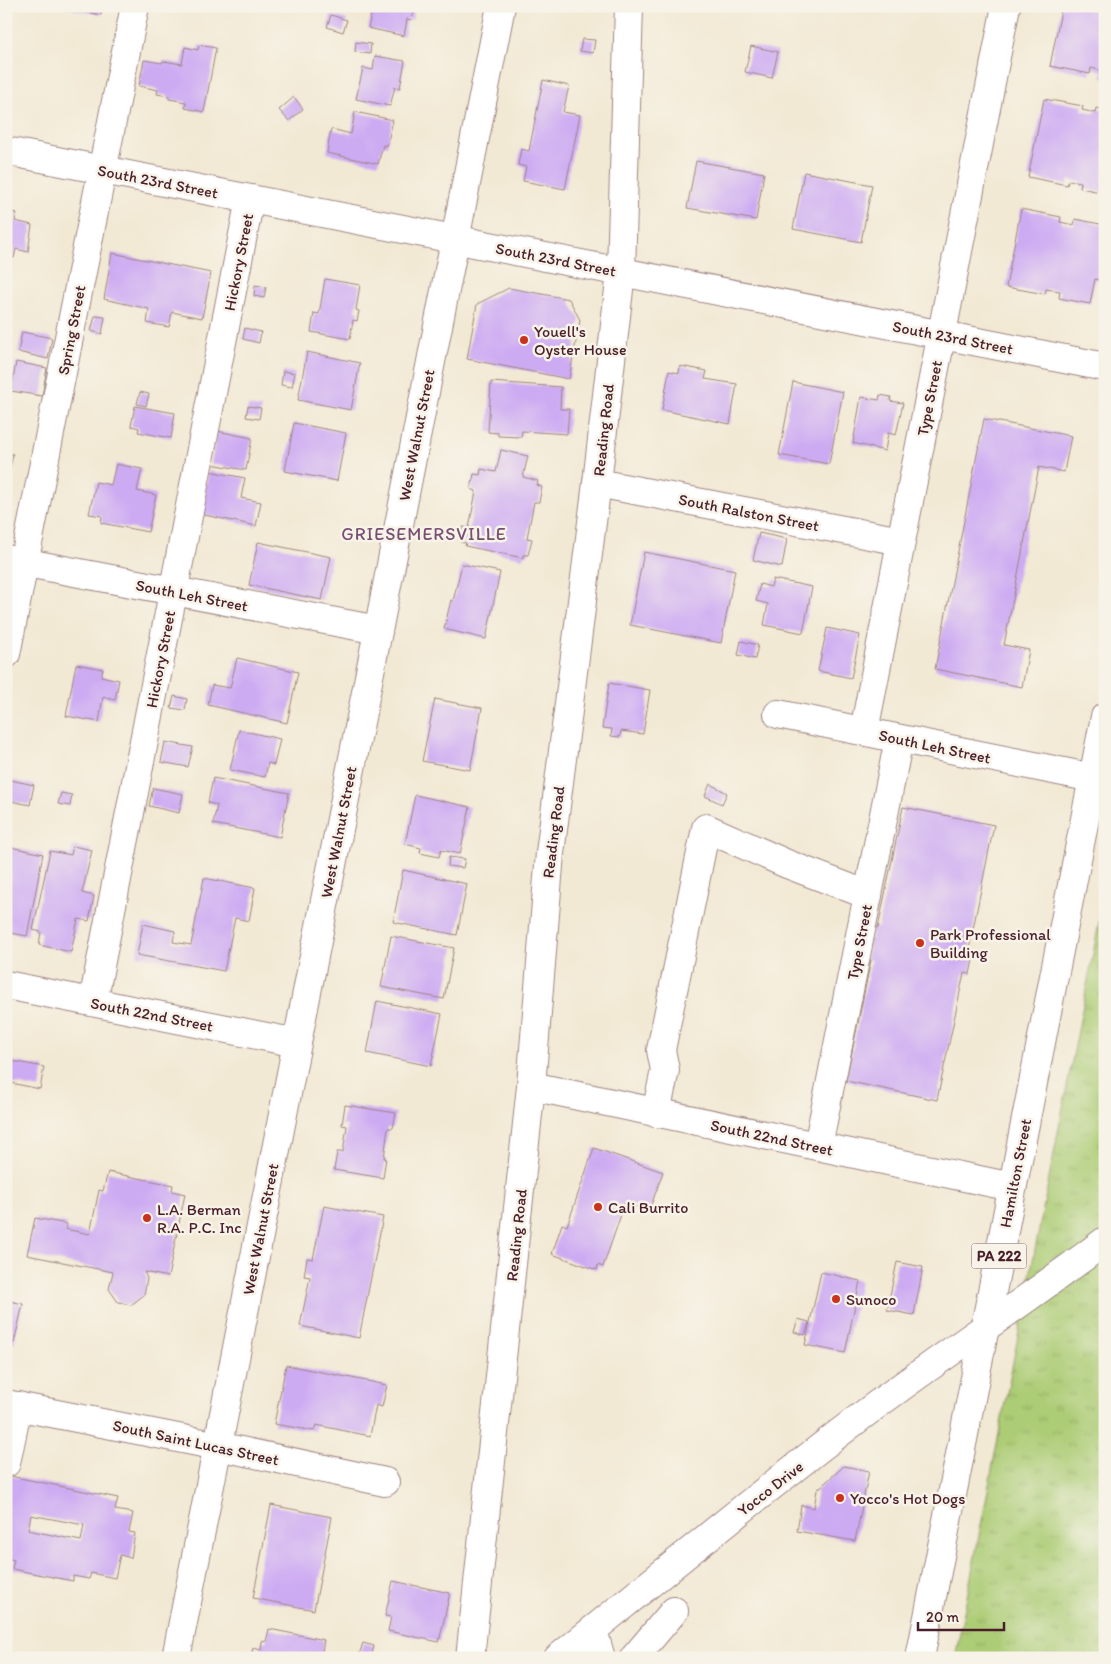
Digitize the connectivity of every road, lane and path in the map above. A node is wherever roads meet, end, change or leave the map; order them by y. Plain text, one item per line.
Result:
1 (136, 6) edge
2 (501, 6) edge
3 (630, 6) edge
4 (1006, 6) edge
5 (6, 151) edge
6 (103, 170) junction
7 (250, 199) junction
8 (455, 239) junction
9 (621, 272) junction
10 (942, 335) junction
11 (1105, 367) edge
12 (597, 482) junction
13 (901, 541) junction
14 (15, 561) edge
15 (173, 591) junction
16 (378, 630) junction
17 (6, 654) edge
18 (778, 714) dead end
19 (1105, 717) edge
20 (864, 731) junction
21 (899, 739) junction
22 (1093, 778) junction
23 (868, 895) junction
24 (6, 985) edge
25 (93, 1002) junction
26 (297, 1043) junction
27 (531, 1086) junction
28 (656, 1113) junction
29 (818, 1146) junction
30 (1012, 1187) junction
31 (1105, 1242) edge
32 (986, 1325) junction
33 (12, 1405) edge
34 (218, 1446) junction
35 (6, 1463) edge
36 (385, 1482) dead end
37 (674, 1612) dead end
38 (593, 1630) junction
39 (176, 1658) edge
40 (470, 1658) edge
41 (558, 1658) edge
42 (601, 1658) edge
43 (634, 1658) edge
44 (920, 1658) edge

1 - 6 street, Spring Street
2 - 8 street, West Walnut Street
3 - 9 street, Reading Road
4 - 10 street, Type Street
5 - 6 street, South 23rd Street
6 - 7 street, South 23rd Street
6 - 14 street, Spring Street
7 - 8 street, South 23rd Street
7 - 15 street, Hickory Street
8 - 9 street, South 23rd Street
8 - 16 street, West Walnut Street
9 - 10 street, South 23rd Street
9 - 12 street, Reading Road
10 - 11 street, South 23rd Street
10 - 13 street, Type Street
12 - 13 street, South Ralston Street
12 - 27 street, Reading Road
13 - 20 street, Type Street
14 - 15 street, South Leh Street
14 - 17 street, Spring Street
15 - 16 street, South Leh Street
15 - 25 street, Hickory Street
16 - 26 street, West Walnut Street
18 - 20 street, South Leh Street
19 - 22 street, Hamilton Street / PA 222
20 - 21 street, South Leh Street
21 - 22 street, South Leh Street
21 - 23 street, Type Street
22 - 30 street, Hamilton Street / PA 222
23 - 28 street
23 - 29 street, Type Street
24 - 25 street, South 22nd Street
25 - 26 street, South 22nd Street
26 - 34 street, West Walnut Street
27 - 28 street, South 22nd Street
27 - 40 street, Reading Road
28 - 29 street, South 22nd Street
29 - 30 street, South 22nd Street
30 - 32 street, Hamilton Street / PA 222
31 - 32 street, Yocco Drive
32 - 38 street, Yocco Drive
32 - 44 street, Hamilton Street / PA 222
33 - 34 street, South Saint Lucas Street
33 - 35 street
34 - 36 street, South Saint Lucas Street
34 - 39 street, West Walnut Street
37 - 43 street
38 - 41 street, Yocco Drive
38 - 42 street

